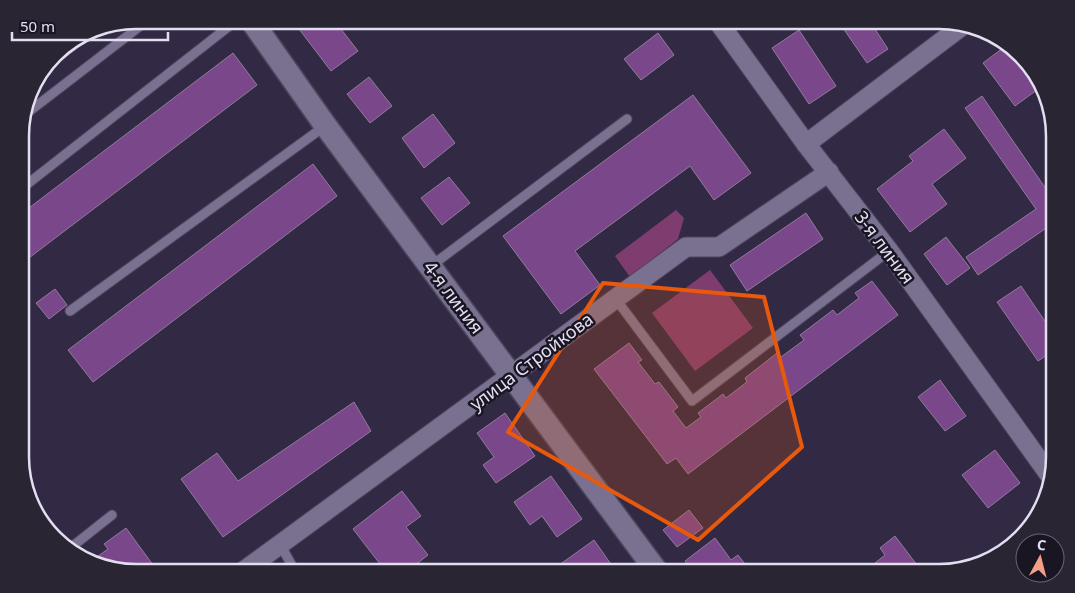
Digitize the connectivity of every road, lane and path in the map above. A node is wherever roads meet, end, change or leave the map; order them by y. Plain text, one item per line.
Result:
1 (136, 29) edge
2 (225, 29) edge
3 (257, 29) edge
4 (723, 29) edge
5 (956, 30) edge
6 (32, 109) edge
7 (627, 120) dead end
8 (326, 125) junction
9 (806, 144) junction
10 (829, 172) junction
11 (29, 182) edge
12 (889, 251) junction
13 (431, 267) junction
14 (615, 298) junction
15 (70, 311) dead end
16 (512, 375) junction
17 (1045, 469) edge
18 (112, 515) dead end
19 (280, 544) junction
20 (74, 545) edge
21 (253, 564) edge
22 (291, 564) edge
23 (651, 564) edge

1 - 6 lane
2 - 11 lane
3 - 8 street, 4-я линия
4 - 9 street, 3-я линия
5 - 9 street
7 - 13 lane
8 - 13 street, 4-я линия
8 - 15 lane
9 - 10 street, 3-я линия
10 - 12 street, 3-я линия
10 - 14 street, улица Стройкова
12 - 14 lane
12 - 17 street, 3-я линия
13 - 16 street, 4-я линия
14 - 16 street, улица Стройкова
16 - 19 street, улица Стройкова
16 - 23 street, 4-я линия
18 - 20 lane
19 - 21 street, улица Стройкова
19 - 22 lane

